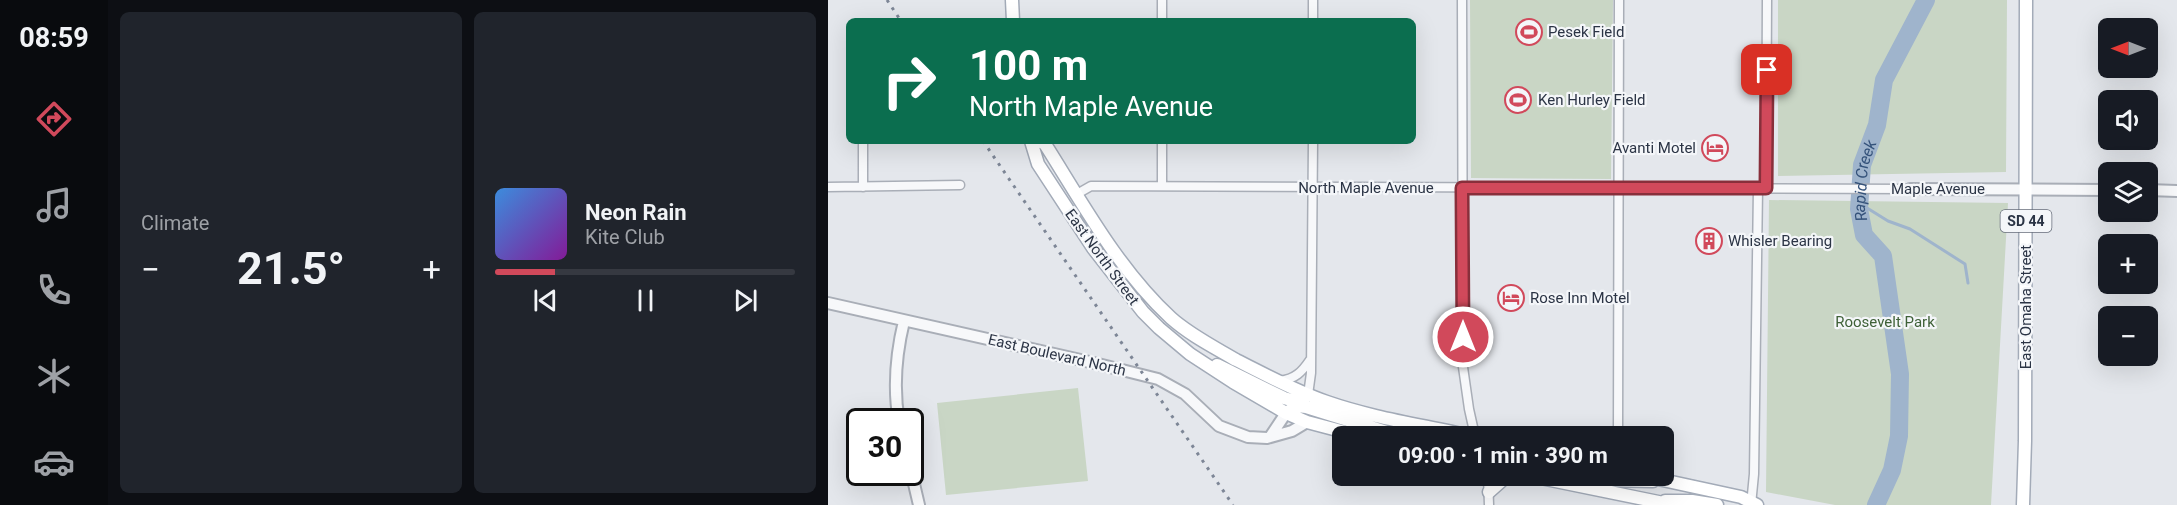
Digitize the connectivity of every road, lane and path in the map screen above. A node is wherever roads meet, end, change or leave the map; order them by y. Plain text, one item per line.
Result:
1 (1012, 0) edge
2 (1162, 0) edge
3 (1313, 0) edge
4 (1462, 0) edge
5 (1619, 0) edge
6 (1767, 0) edge
7 (2026, 0) edge
8 (1012, 18) edge
9 (1162, 18) edge
10 (1313, 18) edge
11 (863, 144) edge
12 (1034, 144) edge
13 (1035, 144) edge
14 (1162, 144) edge
15 (1313, 144) edge
16 (960, 185) dead end
17 (1162, 186) junction
18 (828, 187) edge
19 (863, 187) junction
20 (1312, 188) junction
21 (1462, 188) junction
22 (1617, 188) junction
23 (1762, 188) junction
24 (1910, 189) joint
25 (2026, 190) junction
26 (2098, 190) edge
27 (2158, 190) edge
28 (2177, 190) edge
29 (1077, 194) junction
30 (828, 303) edge
31 (904, 321) junction
32 (1190, 354) junction
33 (1310, 360) junction
34 (1277, 381) junction
35 (1308, 395) junction
36 (898, 408) edge
37 (1286, 413) junction
38 (1307, 422) junction
39 (1367, 426) edge
40 (1422, 426) edge
41 (1472, 426) edge
42 (1618, 426) edge
43 (1332, 429) edge
44 (1270, 437) junction
45 (1674, 482) edge
46 (914, 486) edge
47 (1499, 486) edge
48 (1579, 486) edge
49 (1489, 499) edge
50 (1655, 502) junction
51 (1752, 504) edge
52 (919, 505) edge
53 (1673, 505) edge
54 (1717, 505) edge
55 (2023, 505) edge

1 - 8 main road
2 - 9 street
3 - 10 street
4 - 21 street
5 - 22 street
6 - 23 street
7 - 25 main road, East Omaha Street / SD 44
11 - 19 street
12 - 32 main road, East North Street
13 - 29 main road
14 - 17 street
15 - 20 street
16 - 19 street
17 - 20 street, North Maple Avenue
17 - 29 street, North Maple Avenue
18 - 19 street
20 - 21 street, North Maple Avenue
20 - 33 street
21 - 22 street, North Maple Avenue
21 - 41 street
22 - 23 street, North Maple Avenue
22 - 42 street
23 - 24 street, Maple Avenue
23 - 51 street
24 - 25 street, Maple Avenue
25 - 26 street, Maple Avenue
25 - 55 main road, East Omaha Street / SD 44
27 - 28 street
29 - 34 main road, East North Street
30 - 31 street, East Boulevard North
31 - 36 street
31 - 44 street, East Boulevard North
32 - 35 main road
32 - 37 main road, East North Street
33 - 34 street
33 - 35 street
34 - 35 main road, East North Street
35 - 40 main road
37 - 38 main road
37 - 39 main road
37 - 44 street
38 - 43 main road
38 - 44 street, East Boulevard North
45 - 51 main road
46 - 52 street
47 - 49 main road
48 - 50 main road
50 - 53 main road
50 - 54 main road

